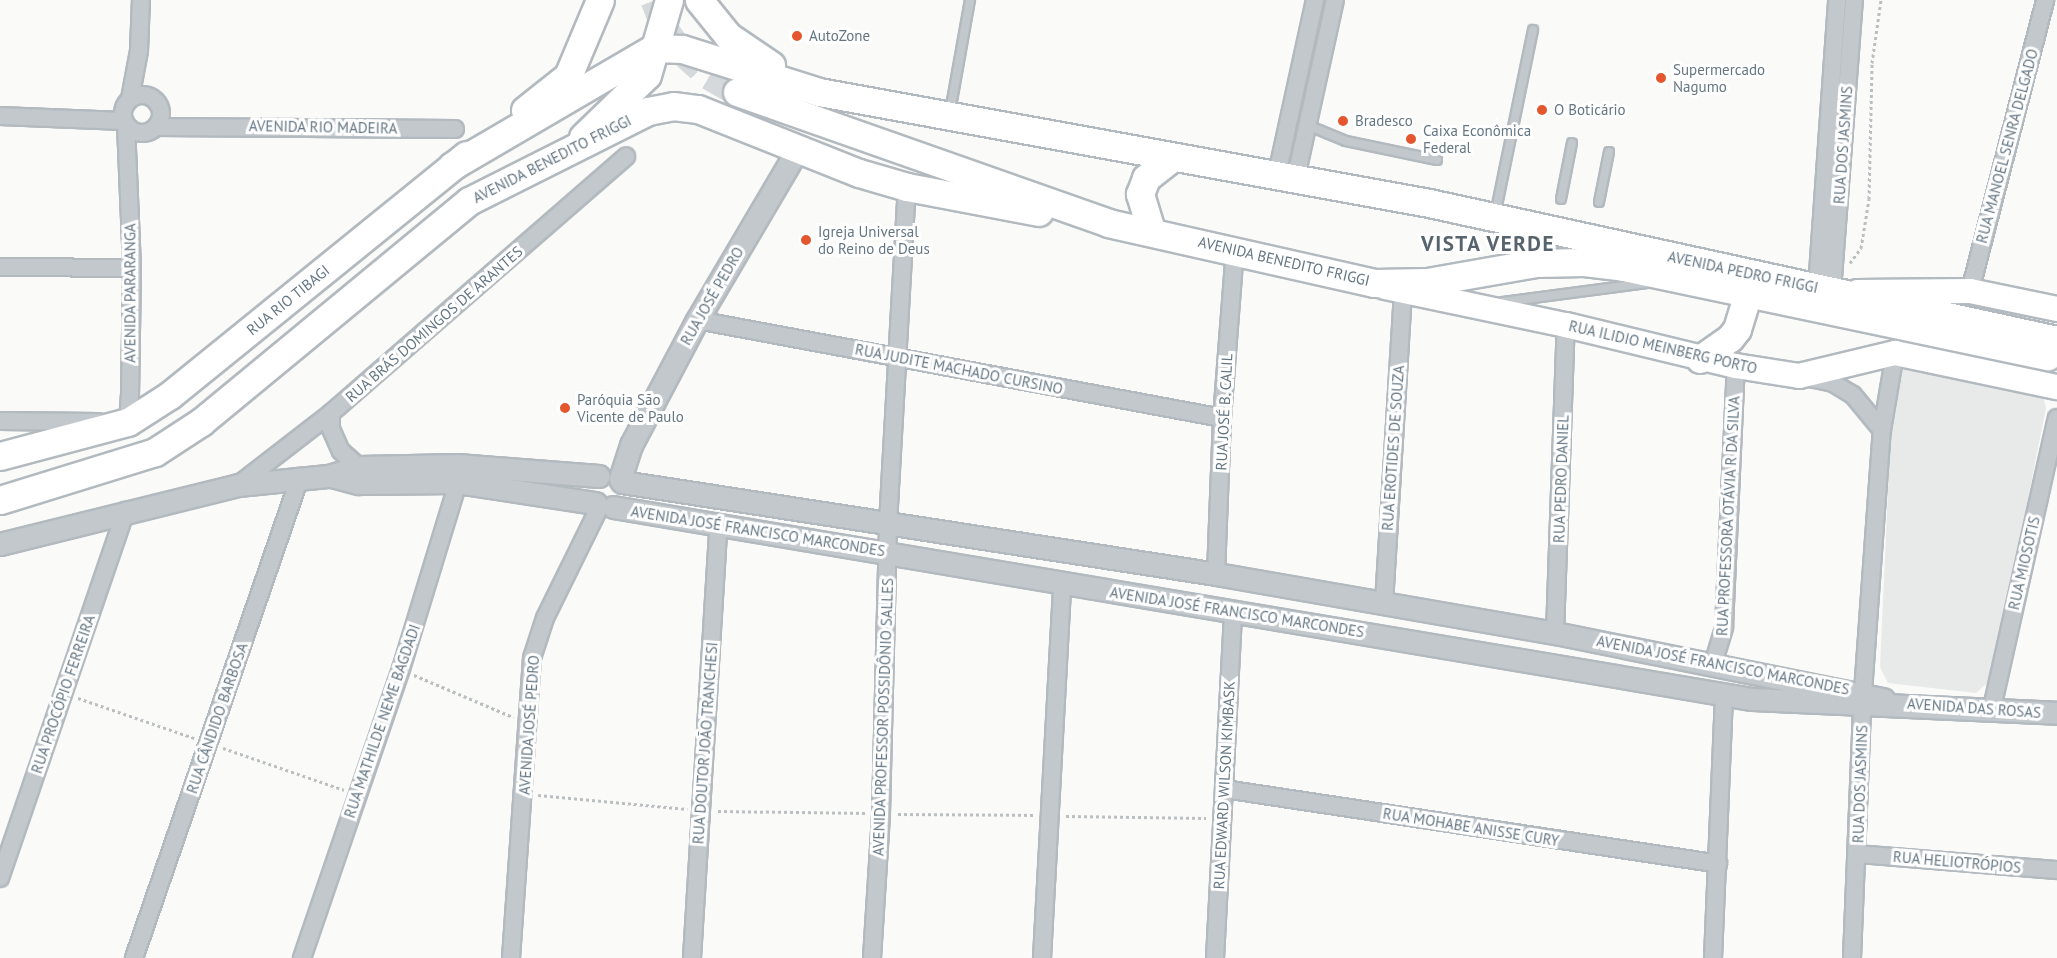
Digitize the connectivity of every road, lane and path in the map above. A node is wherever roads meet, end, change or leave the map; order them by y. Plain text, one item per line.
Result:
1 (141, 0) edge
2 (600, 0) edge
3 (669, 0) edge
4 (699, 0) edge
5 (970, 0) edge
6 (1315, 0) edge
7 (1335, 0) edge
8 (1837, 0) edge
9 (1854, 0) edge
10 (1881, 0) edge
11 (2045, 0) edge
12 (1533, 30) dead end
13 (654, 48) junction
14 (139, 51) junction
15 (737, 92) tunnel mouth
16 (819, 92) junction
17 (148, 96) junction
18 (161, 109) junction
19 (0, 116) edge
20 (129, 118) junction
21 (949, 118) junction
22 (191, 124) junction
23 (1307, 125) junction
24 (157, 127) junction
25 (455, 129) dead end
26 (1572, 143) dead end
27 (574, 146) junction
28 (797, 150) junction
29 (1609, 152) dead end
30 (626, 157) dead end
31 (1173, 157) junction
32 (1437, 160) dead end
33 (452, 166) junction
34 (1286, 176) junction
35 (907, 187) junction
36 (1561, 199) dead end
37 (1599, 202) dead end
38 (1494, 219) junction
39 (1108, 223) junction
40 (1151, 230) junction
41 (1234, 249) junction
42 (0, 267) edge
43 (132, 268) junction
44 (1682, 279) junction
45 (1741, 282) junction
46 (1374, 283) junction
47 (1831, 284) junction
48 (1970, 291) junction
49 (1403, 293) junction
50 (1463, 305) junction
51 (2057, 309) edge
52 (697, 320) junction
53 (1566, 325) junction
54 (2057, 340) edge
55 (1894, 353) junction
56 (898, 357) junction
57 (1700, 358) junction
58 (2057, 358) edge
59 (1736, 366) junction
60 (1799, 376) junction
61 (2057, 387) edge
62 (331, 413) junction
63 (1222, 418) junction
64 (2057, 418) edge
65 (0, 421) edge
66 (128, 422) junction
67 (1882, 430) junction
68 (155, 452) junction
69 (0, 456) edge
70 (359, 467) junction
71 (104, 470) junction
72 (328, 476) junction
73 (300, 477) junction
74 (612, 478) junction
75 (458, 483) junction
76 (238, 485) junction
77 (0, 500) edge
78 (603, 505) junction
79 (126, 511) junction
80 (888, 524) junction
81 (718, 527) junction
82 (0, 544) edge
83 (888, 552) junction
84 (1216, 574) junction
85 (1062, 583) junction
86 (1383, 603) junction
87 (1233, 612) junction
88 (1556, 633) junction
89 (1713, 664) junction
90 (401, 669) junction
91 (1758, 672) junction
92 (1724, 694) junction
93 (1752, 699) junction
94 (1863, 699) junction
95 (1992, 708) junction
96 (2057, 713) edge
97 (528, 723) junction
98 (1224, 789) junction
99 (1858, 854) junction
100 (1718, 864) junction
101 (2057, 870) edge
102 (0, 878) edge
103 (134, 958) edge
104 (302, 958) edge
105 (512, 958) edge
106 (692, 958) edge
107 (872, 958) edge
108 (1042, 958) edge
109 (1215, 958) edge
110 (1713, 958) edge
111 (1852, 958) edge

1 - 14 street, AVENIDA PARARANGA
2 - 33 main road, RUA RIO TIBAGI
3 - 13 main road
4 - 16 main road
5 - 21 lane
6 - 34 street
7 - 23 street
8 - 47 street, RUA DOS JASMINS
9 - 47 street, RUA DOS JASMINS
10 - 47 path
11 - 48 street, RUA MANOEL SENRA DELGADO
12 - 38 lane
13 - 16 main road
13 - 27 main road
13 - 33 main road
14 - 17 street, AVENIDA PARARANGA
14 - 20 street, AVENIDA PARARANGA
15 - 39 main road, AVENIDA BENEDITO FRIGGI
16 - 21 main road
17 - 18 street, AVENIDA RIO MADEIRA
17 - 20 street
18 - 22 street, AVENIDA RIO MADEIRA
18 - 24 street
19 - 20 street
20 - 24 street, AVENIDA RIO MADEIRA
20 - 43 street, AVENIDA PARARANGA
21 - 31 main road
22 - 24 street, AVENIDA RIO MADEIRA
22 - 25 street, AVENIDA RIO MADEIRA
23 - 32 lane
23 - 34 street
26 - 36 lane
27 - 28 main road, AVENIDA BENEDITO FRIGGI
27 - 68 main road, AVENIDA BENEDITO FRIGGI
28 - 35 main road, AVENIDA BENEDITO FRIGGI
28 - 52 street, RUA JOSÉ PEDRO
29 - 37 lane
30 - 62 street, RUA BRÁS DOMINGOS DE ARANTES
31 - 34 main road
31 - 40 main road
33 - 66 main road, RUA RIO TIBAGI
34 - 38 main road, AVENIDA PEDRO FRIGGI
35 - 39 main road, AVENIDA BENEDITO FRIGGI
35 - 56 street, AVENIDA PROFESSOR POSSIDÔNIO SALLES
38 - 45 main road, AVENIDA PEDRO FRIGGI
39 - 40 main road, AVENIDA BENEDITO FRIGGI
40 - 41 main road, AVENIDA BENEDITO FRIGGI
41 - 46 main road, AVENIDA BENEDITO FRIGGI
41 - 63 street, RUA JOSÉ B. CALIL
42 - 43 street
43 - 66 street, AVENIDA PARARANGA
44 - 45 main road, AVENIDA BENEDITO FRIGGI
44 - 46 main road, AVENIDA BENEDITO FRIGGI
44 - 50 lane
45 - 47 main road, AVENIDA PEDRO FRIGGI
45 - 57 main road
45 - 58 main road, AVENIDA PEDRO FRIGGI
46 - 49 main road, RUA ILIDIO MEINBERG PORTO
47 - 48 main road
47 - 54 main road, AVENIDA PEDRO FRIGGI
48 - 51 main road
49 - 50 main road, RUA ILIDIO MEINBERG PORTO
49 - 86 street, RUA EROTIDES DE SOUZA
50 - 53 main road, RUA ILIDIO MEINBERG PORTO
52 - 56 street, RUA JUDITE MACHADO CURSINO
52 - 74 street, RUA JOSÉ PEDRO
53 - 57 main road, RUA ILIDIO MEINBERG PORTO
53 - 88 street, RUA PEDRO DANIEL
55 - 60 main road, RUA ILIDIO MEINBERG PORTO
55 - 61 main road, RUA ILIDIO MEINBERG PORTO
55 - 67 street, RUA DOS JASMINS
56 - 63 street, RUA JUDITE MACHADO CURSINO
56 - 80 street, AVENIDA PROFESSOR POSSIDÔNIO SALLES
57 - 59 main road, RUA ILIDIO MEINBERG PORTO
59 - 60 main road, RUA ILIDIO MEINBERG PORTO
59 - 89 street, RUA PROFESSORA OTÁVIA R DA SILVA
60 - 67 street
62 - 70 street
62 - 76 street, RUA BRÁS DOMINGOS DE ARANTES
63 - 84 street, RUA JOSÉ B. CALIL
64 - 95 street, RUA MIOSOTIS
65 - 66 street
66 - 68 main road
66 - 69 main road, RUA RIO TIBAGI
66 - 71 main road
67 - 94 street, RUA DOS JASMINS
68 - 71 main road, AVENIDA BENEDITO FRIGGI
70 - 72 street, AVENIDA JOSÉ FRANCISCO MARCONDES
70 - 74 street, AVENIDA JOSÉ FRANCISCO MARCONDES
71 - 77 main road, AVENIDA BENEDITO FRIGGI
72 - 73 street, AVENIDA JOSÉ FRANCISCO MARCONDES
72 - 75 street, AVENIDA JOSÉ FRANCISCO MARCONDES
73 - 76 street, AVENIDA JOSÉ FRANCISCO MARCONDES
73 - 103 street, RUA CÂNDIDO BARBOSA
74 - 78 street
74 - 78 street
74 - 80 street, AVENIDA JOSÉ FRANCISCO MARCONDES
75 - 78 street, AVENIDA JOSÉ FRANCISCO MARCONDES
75 - 90 street, RUA MATHILDE NEME BAGDADI
76 - 79 street, AVENIDA JOSÉ FRANCISCO MARCONDES
78 - 81 street, AVENIDA JOSÉ FRANCISCO MARCONDES
78 - 97 street, AVENIDA JOSÉ PEDRO
79 - 82 street, AVENIDA JOSÉ FRANCISCO MARCONDES
79 - 102 street, RUA PROCÓPIO FERREIRA
80 - 83 street, AVENIDA PROFESSOR POSSIDÔNIO SALLES
80 - 84 street, AVENIDA JOSÉ FRANCISCO MARCONDES
81 - 83 street, AVENIDA JOSÉ FRANCISCO MARCONDES
81 - 106 street, RUA DOUTOR JOÃO TRANCHESI
83 - 85 street, AVENIDA JOSÉ FRANCISCO MARCONDES
83 - 107 street, AVENIDA PROFESSOR POSSIDÔNIO SALLES
84 - 86 street, AVENIDA JOSÉ FRANCISCO MARCONDES
85 - 87 street, AVENIDA JOSÉ FRANCISCO MARCONDES
85 - 108 street
86 - 88 street, AVENIDA JOSÉ FRANCISCO MARCONDES
87 - 92 street, AVENIDA JOSÉ FRANCISCO MARCONDES
87 - 98 street, RUA EDWARD WILSON KIMBASK
88 - 89 street, AVENIDA JOSÉ FRANCISCO MARCONDES
89 - 91 street, AVENIDA JOSÉ FRANCISCO MARCONDES
90 - 97 path
90 - 104 street, RUA MATHILDE NEME BAGDADI
91 - 93 street
91 - 94 street, AVENIDA JOSÉ FRANCISCO MARCONDES
92 - 93 street, AVENIDA JOSÉ FRANCISCO MARCONDES
92 - 100 street
93 - 94 street, AVENIDA JOSÉ FRANCISCO MARCONDES
94 - 95 street, AVENIDA DAS ROSAS
94 - 99 street, RUA DOS JASMINS
95 - 96 street, AVENIDA DAS ROSAS
97 - 105 street, AVENIDA JOSÉ PEDRO
98 - 100 street, RUA MOHABE ANISSE CURY
98 - 109 street, RUA EDWARD WILSON KIMBASK
99 - 101 street, RUA HELIOTRÓPIOS
99 - 111 street, RUA DOS JASMINS
100 - 110 street

